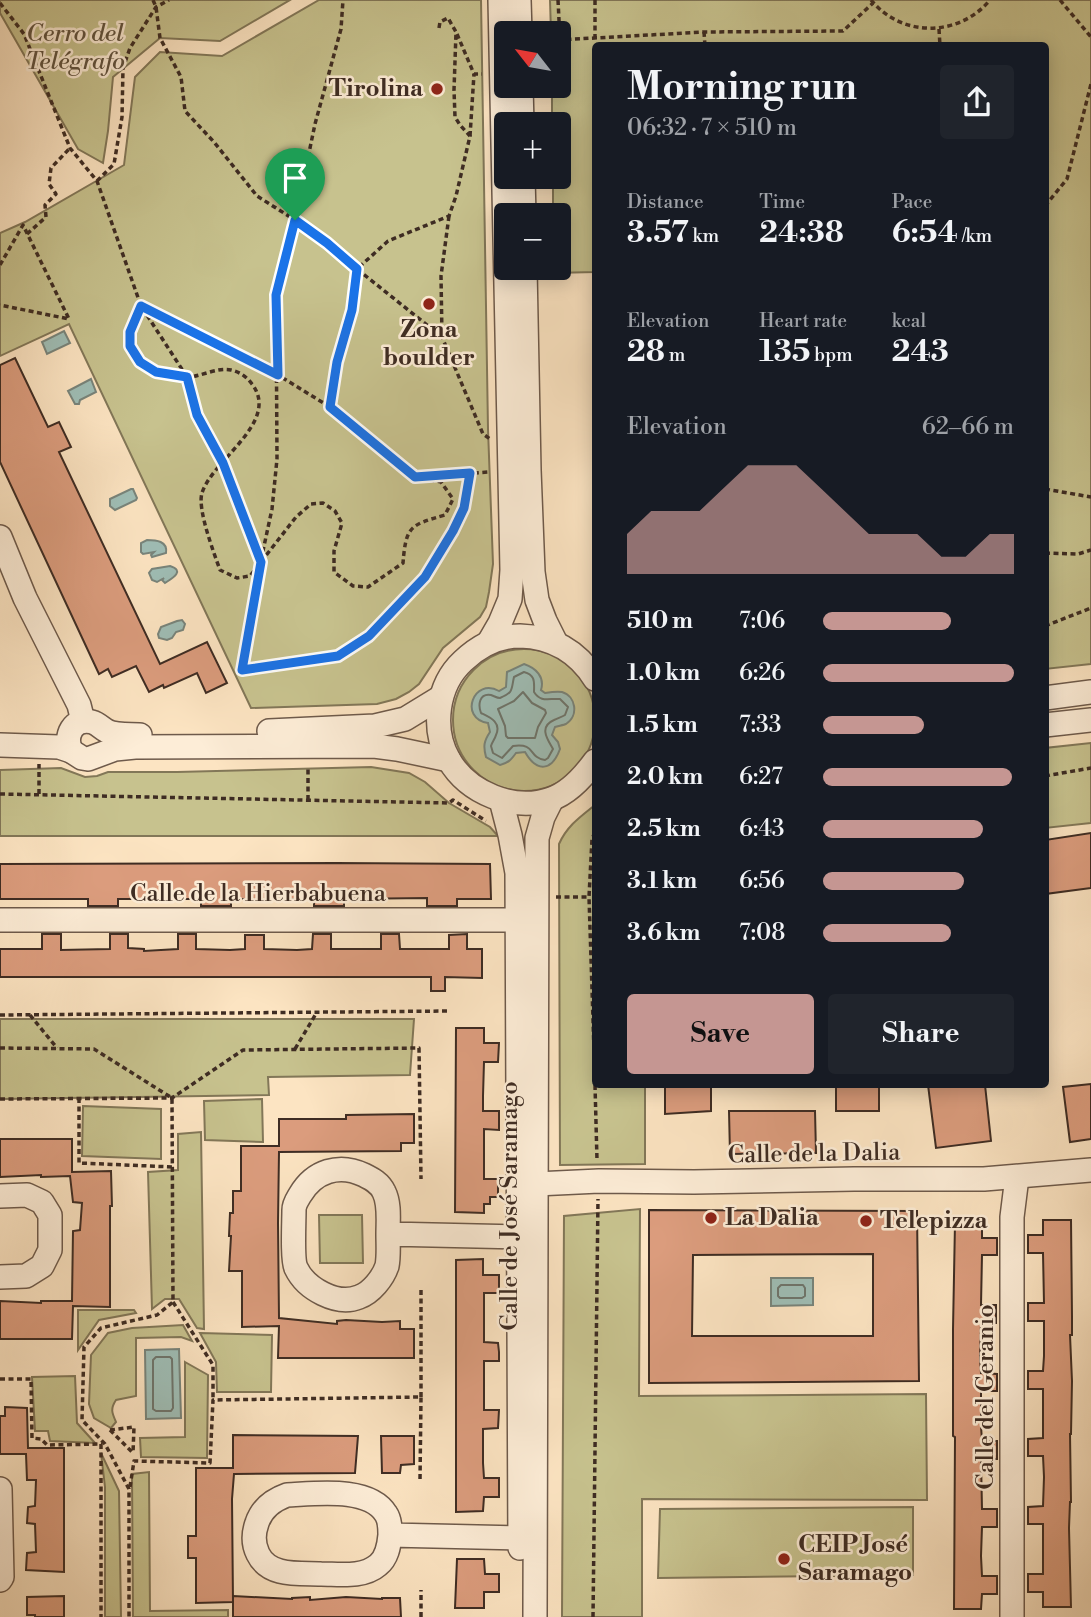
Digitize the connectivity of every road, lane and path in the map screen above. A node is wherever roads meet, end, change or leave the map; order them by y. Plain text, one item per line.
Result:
1 (153, 0) edge
2 (169, 0) edge
3 (343, 0) edge
4 (500, 0) edge
5 (519, 0) edge
6 (558, 0) edge
7 (595, 0) edge
8 (1060, 0) edge
9 (872, 1) edge
10 (990, 1) edge
11 (0, 3) edge
12 (156, 8) junction
13 (520, 21) edge
14 (559, 21) edge
15 (439, 28) dead end
16 (939, 29) junction
17 (456, 32) junction
18 (704, 32) junction
19 (1091, 37) edge
20 (596, 38) junction
21 (571, 39) edge
22 (705, 42) edge
23 (940, 42) edge
24 (487, 73) dead end
25 (474, 74) junction
26 (1091, 84) edge
27 (470, 136) junction
28 (69, 148) junction
29 (97, 181) junction
30 (1049, 201) edge
31 (449, 216) junction
32 (295, 220) junction
33 (27, 234) junction
34 (0, 265) edge
35 (357, 269) junction
36 (525, 280) edge
37 (0, 305) edge
38 (141, 306) junction
39 (442, 337) junction
40 (278, 375) junction
41 (187, 377) junction
42 (330, 407) junction
43 (483, 434) dead end
44 (223, 463) junction
45 (495, 471) dead end
46 (470, 473) junction
47 (415, 477) junction
48 (1049, 490) edge
49 (1091, 497) edge
50 (0, 537) edge
51 (1091, 550) edge
52 (1049, 553) edge
53 (261, 562) junction
54 (0, 576) edge
55 (24, 598) junction
56 (1091, 608) edge
57 (1049, 625) edge
58 (489, 642) junction
59 (556, 643) junction
60 (592, 674) edge
61 (1091, 692) edge
62 (441, 697) junction
63 (1049, 697) edge
64 (1091, 720) edge
65 (1049, 725) edge
66 (0, 730) edge
67 (86, 737) junction
68 (0, 745) edge
69 (40, 759) dead end
70 (449, 761) junction
71 (308, 764) dead end
72 (592, 764) edge
73 (1091, 768) edge
74 (1049, 775) edge
75 (0, 794) edge
76 (39, 794) junction
77 (552, 799) junction
78 (308, 800) junction
79 (501, 800) junction
80 (486, 821) dead end
81 (592, 839) edge
82 (538, 897) junction
83 (589, 897) junction
84 (0, 920) edge
85 (517, 920) junction
86 (592, 990) edge
87 (448, 1011) dead end
88 (317, 1012) junction
89 (0, 1015) edge
90 (30, 1015) junction
91 (0, 1048) edge
92 (57, 1048) junction
93 (295, 1049) junction
94 (595, 1088) edge
95 (79, 1098) junction
96 (172, 1098) junction
97 (0, 1099) edge
98 (173, 1167) junction
99 (1091, 1170) edge
100 (1017, 1177) junction
101 (421, 1179) dead end
102 (598, 1181) junction
103 (536, 1184) junction
104 (0, 1196) edge
105 (388, 1234) junction
106 (518, 1237) junction
107 (0, 1277) edge
108 (421, 1290) dead end
109 (173, 1302) junction
110 (0, 1378) edge
111 (421, 1397) junction
112 (213, 1400) junction
113 (133, 1453) junction
114 (134, 1461) junction
115 (420, 1480) dead end
116 (0, 1489) edge
117 (129, 1489) junction
118 (390, 1535) junction
119 (520, 1538) junction
120 (0, 1580) edge
121 (421, 1590) dead end
122 (101, 1617) edge
123 (129, 1617) edge
124 (421, 1617) edge
125 (520, 1617) edge
126 (535, 1617) edge
127 (593, 1617) edge
128 (1012, 1617) edge

1 - 12 path
2 - 12 path
3 - 32 path
4 - 58 street
5 - 13 street
6 - 14 path
7 - 20 path
8 - 19 path
9 - 16 path
9 - 18 path
10 - 16 path
11 - 28 path
12 - 29 path
12 - 32 path
15 - 17 path
16 - 23 path
17 - 25 path
17 - 27 path
18 - 20 path
18 - 22 path
20 - 21 path
24 - 25 path
25 - 27 path
26 - 30 path
27 - 31 path
28 - 29 path
28 - 33 path
29 - 38 path
31 - 35 path
31 - 39 path
32 - 35 path
32 - 40 path
33 - 34 path
33 - 37 path
35 - 39 path
35 - 42 path
36 - 59 street
38 - 40 path
38 - 41 path
38 - 41 path
39 - 43 path
40 - 42 path
40 - 53 path
41 - 44 path
41 - 44 path
42 - 47 path
44 - 53 path
44 - 53 path
45 - 46 path
46 - 47 path
46 - 53 path
47 - 53 path
48 - 49 path
50 - 55 street
51 - 52 path
54 - 55 street
55 - 67 street
56 - 57 path
58 - 59 street
58 - 62 street
59 - 60 street
61 - 63 street
62 - 67 street
62 - 70 street
64 - 65 street
66 - 67 street
67 - 68 street
67 - 70 street
69 - 76 path
70 - 79 street
71 - 78 path
72 - 77 street
73 - 74 path
75 - 76 path
76 - 78 path
77 - 79 street
77 - 82 street, Calle de José Saramago
78 - 80 path
79 - 85 street, Calle de José Saramago
81 - 83 path
82 - 83 path
82 - 103 street, Calle de José Saramago
83 - 86 path
84 - 85 street, Calle de la Hierbabuena
85 - 106 street, Calle de José Saramago
87 - 88 path
88 - 90 path
88 - 93 path
89 - 90 path
90 - 92 path
91 - 92 path
92 - 96 path
93 - 96 path
93 - 101 path
94 - 102 path
95 - 96 path
95 - 97 path
95 - 98 path
96 - 98 path
98 - 109 path
99 - 100 street, Calle de la Dalia
100 - 102 street, Calle de la Dalia
100 - 128 street, Calle del Geranio
102 - 103 street, Calle de la Dalia
102 - 127 path
103 - 126 street, Calle de José Saramago
104 - 107 street
105 - 105 street
105 - 106 street
106 - 119 street, Calle de José Saramago
108 - 111 path
109 - 112 path
109 - 117 path
110 - 122 path
111 - 112 path
111 - 115 path
112 - 114 path
113 - 113 path
113 - 114 path
114 - 117 path
116 - 120 street
117 - 123 path
118 - 118 street
118 - 119 street
119 - 125 street, Calle de José Saramago
121 - 124 path

